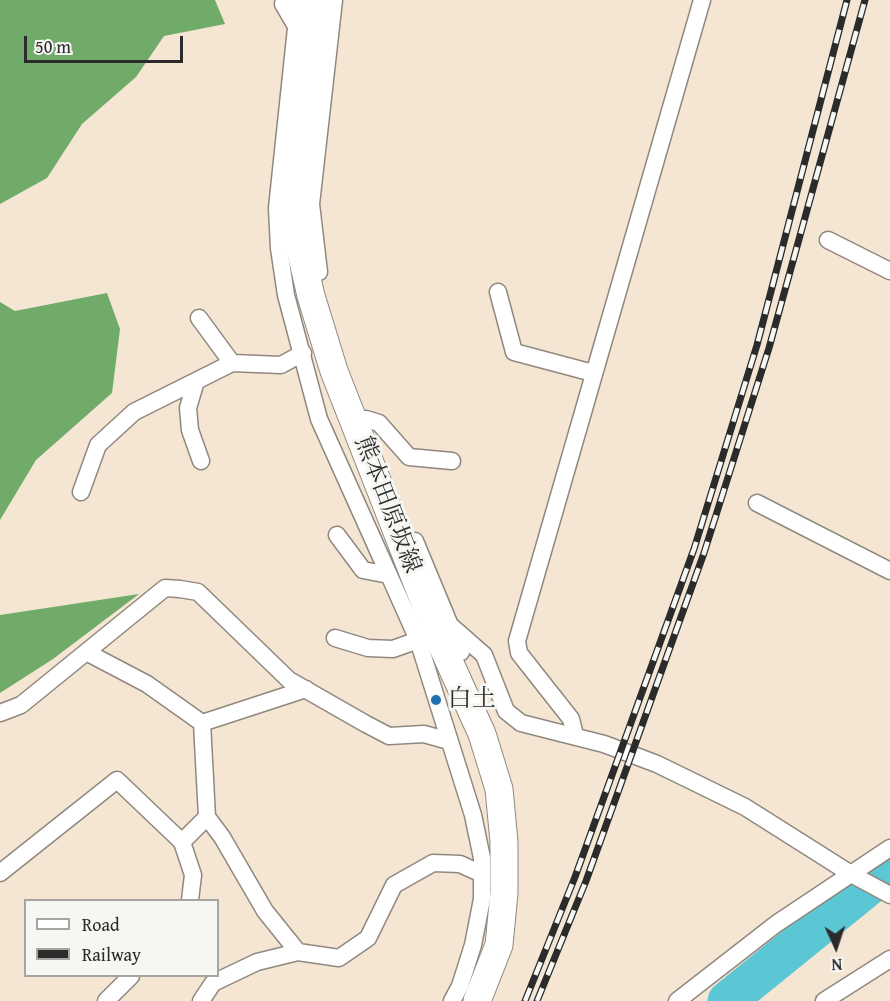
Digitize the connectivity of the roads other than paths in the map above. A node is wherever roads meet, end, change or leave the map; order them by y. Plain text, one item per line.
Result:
1 (284, 0) edge
2 (299, 0) edge
3 (319, 0) edge
4 (334, 0) edge
5 (702, 0) edge
6 (306, 31) junction
7 (828, 240) dead end
8 (890, 271) edge
9 (498, 292) dead end
10 (199, 318) dead end
11 (303, 353) junction
12 (232, 363) junction
13 (593, 373) junction
14 (196, 381) junction
15 (366, 419) junction
16 (201, 461) dead end
17 (452, 461) dead end
18 (81, 492) dead end
19 (757, 503) dead end
20 (337, 536) dead end
21 (890, 571) edge
22 (389, 575) junction
23 (335, 638) dead end
24 (439, 641) junction
25 (88, 653) junction
26 (306, 689) junction
27 (0, 713) edge
28 (202, 723) junction
29 (575, 735) junction
30 (449, 741) junction
31 (207, 817) junction
32 (182, 842) junction
33 (890, 848) edge
34 (0, 873) edge
35 (482, 874) junction
36 (851, 874) junction
37 (890, 895) edge
38 (190, 899) edge
39 (298, 952) junction
40 (890, 959) edge
41 (129, 977) edge
42 (106, 1001) edge
43 (201, 1001) edge
44 (452, 1001) edge
45 (477, 1001) edge
46 (677, 1001) edge
47 (824, 1001) edge

1 - 6 street
2 - 6 street
3 - 6 main road, 熊本田原坂線
4 - 15 street
5 - 13 street
6 - 11 street
6 - 24 main road, 熊本田原坂線
7 - 8 street
9 - 13 street
10 - 12 street
11 - 12 street
11 - 22 street
12 - 14 street
13 - 29 street
14 - 16 street
14 - 18 street
15 - 17 street
15 - 24 street
19 - 21 street
20 - 22 street
22 - 24 street
23 - 24 street
24 - 29 street
24 - 30 street
24 - 45 main road, 熊本田原坂線
25 - 26 street
25 - 27 street
25 - 28 street
26 - 28 street
26 - 30 street
28 - 31 street
29 - 36 street
30 - 35 street
31 - 32 street
31 - 39 street
32 - 34 street
32 - 38 street
33 - 36 street
35 - 39 street
35 - 44 street
36 - 37 street
36 - 46 street
39 - 43 street
40 - 47 street
41 - 42 street

